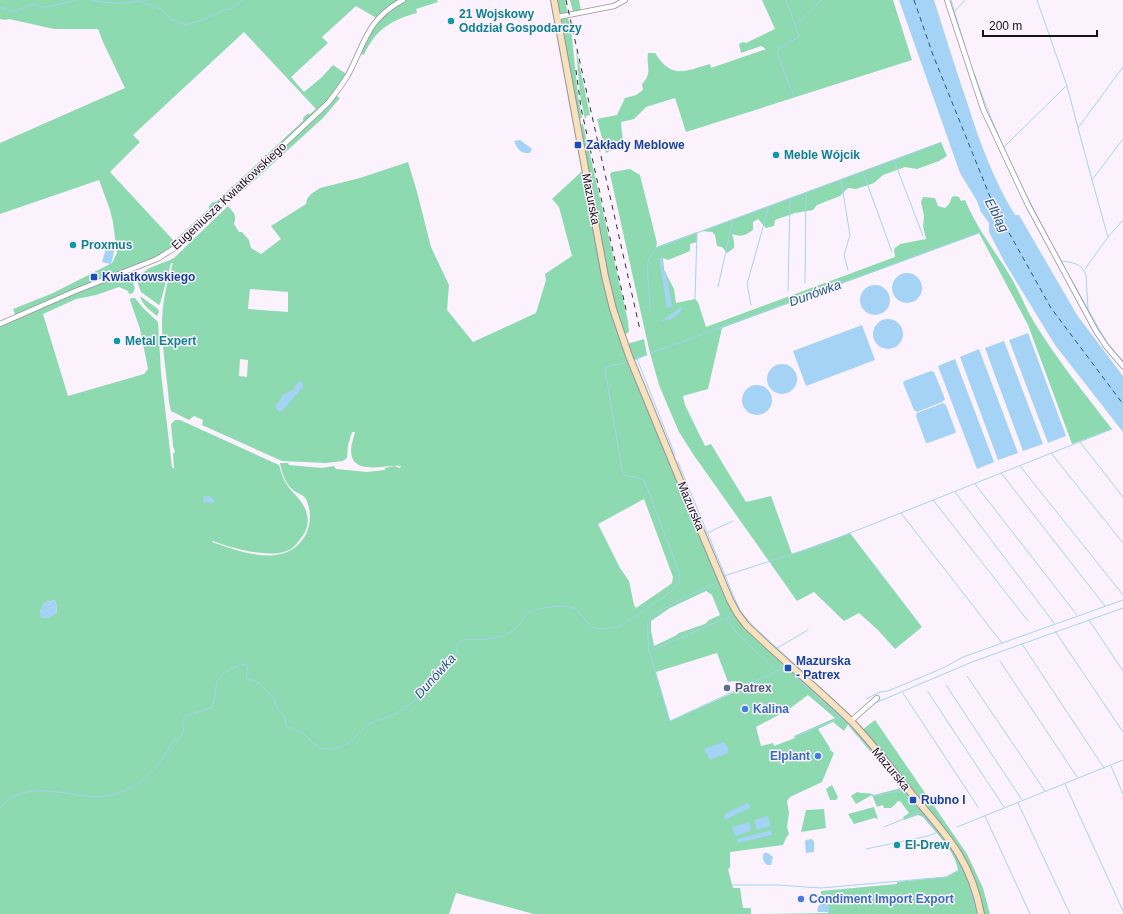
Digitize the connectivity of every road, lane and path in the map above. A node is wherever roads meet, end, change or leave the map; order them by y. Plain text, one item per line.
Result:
1 (403, 0) edge
2 (554, 0) edge
3 (625, 0) edge
4 (947, 0) edge
5 (558, 17) junction
6 (0, 324) edge
7 (1123, 366) edge
8 (877, 698) dead end
9 (850, 721) junction
10 (981, 914) edge

1 - 6 street, Eugeniusza Kwiatkowskiego
2 - 5 main road, Mazurska
3 - 5 street
4 - 7 street
5 - 9 main road, Mazurska
8 - 9 street
9 - 10 main road, Mazurska

